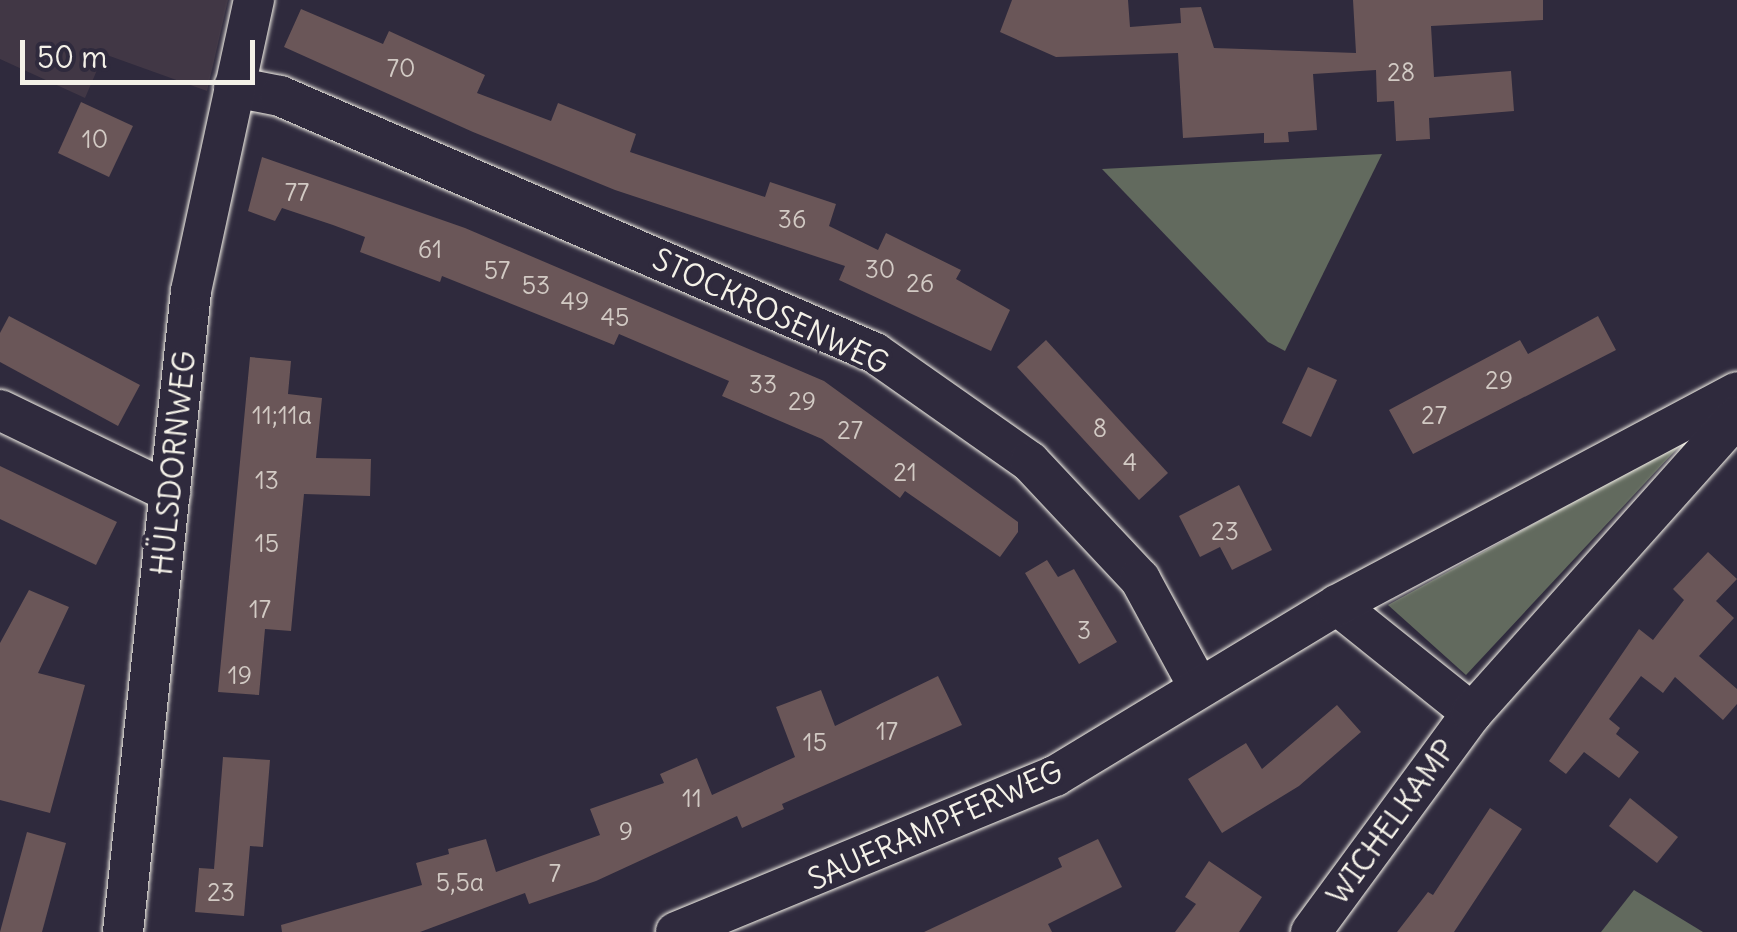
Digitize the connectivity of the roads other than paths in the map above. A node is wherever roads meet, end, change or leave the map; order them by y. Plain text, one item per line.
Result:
1 (254, 0) edge
2 (234, 87) junction
3 (1737, 392) edge
4 (0, 410) edge
5 (1737, 417) edge
6 (170, 492) junction
7 (1337, 605) junction
8 (1198, 686) junction
9 (1472, 713) junction
10 (123, 932) edge
11 (676, 932) edge
12 (1310, 932) edge

1 - 2 street, HÜLSDORNWEG
2 - 6 street, HÜLSDORNWEG
2 - 8 street, STOCKROSENWEG
3 - 7 street, SAUERAMPFERWEG
4 - 6 street
5 - 9 street
6 - 10 street, HÜLSDORNWEG
7 - 8 street, SAUERAMPFERWEG
7 - 9 street
8 - 11 street, SAUERAMPFERWEG
9 - 12 street, WICHELKAMP

